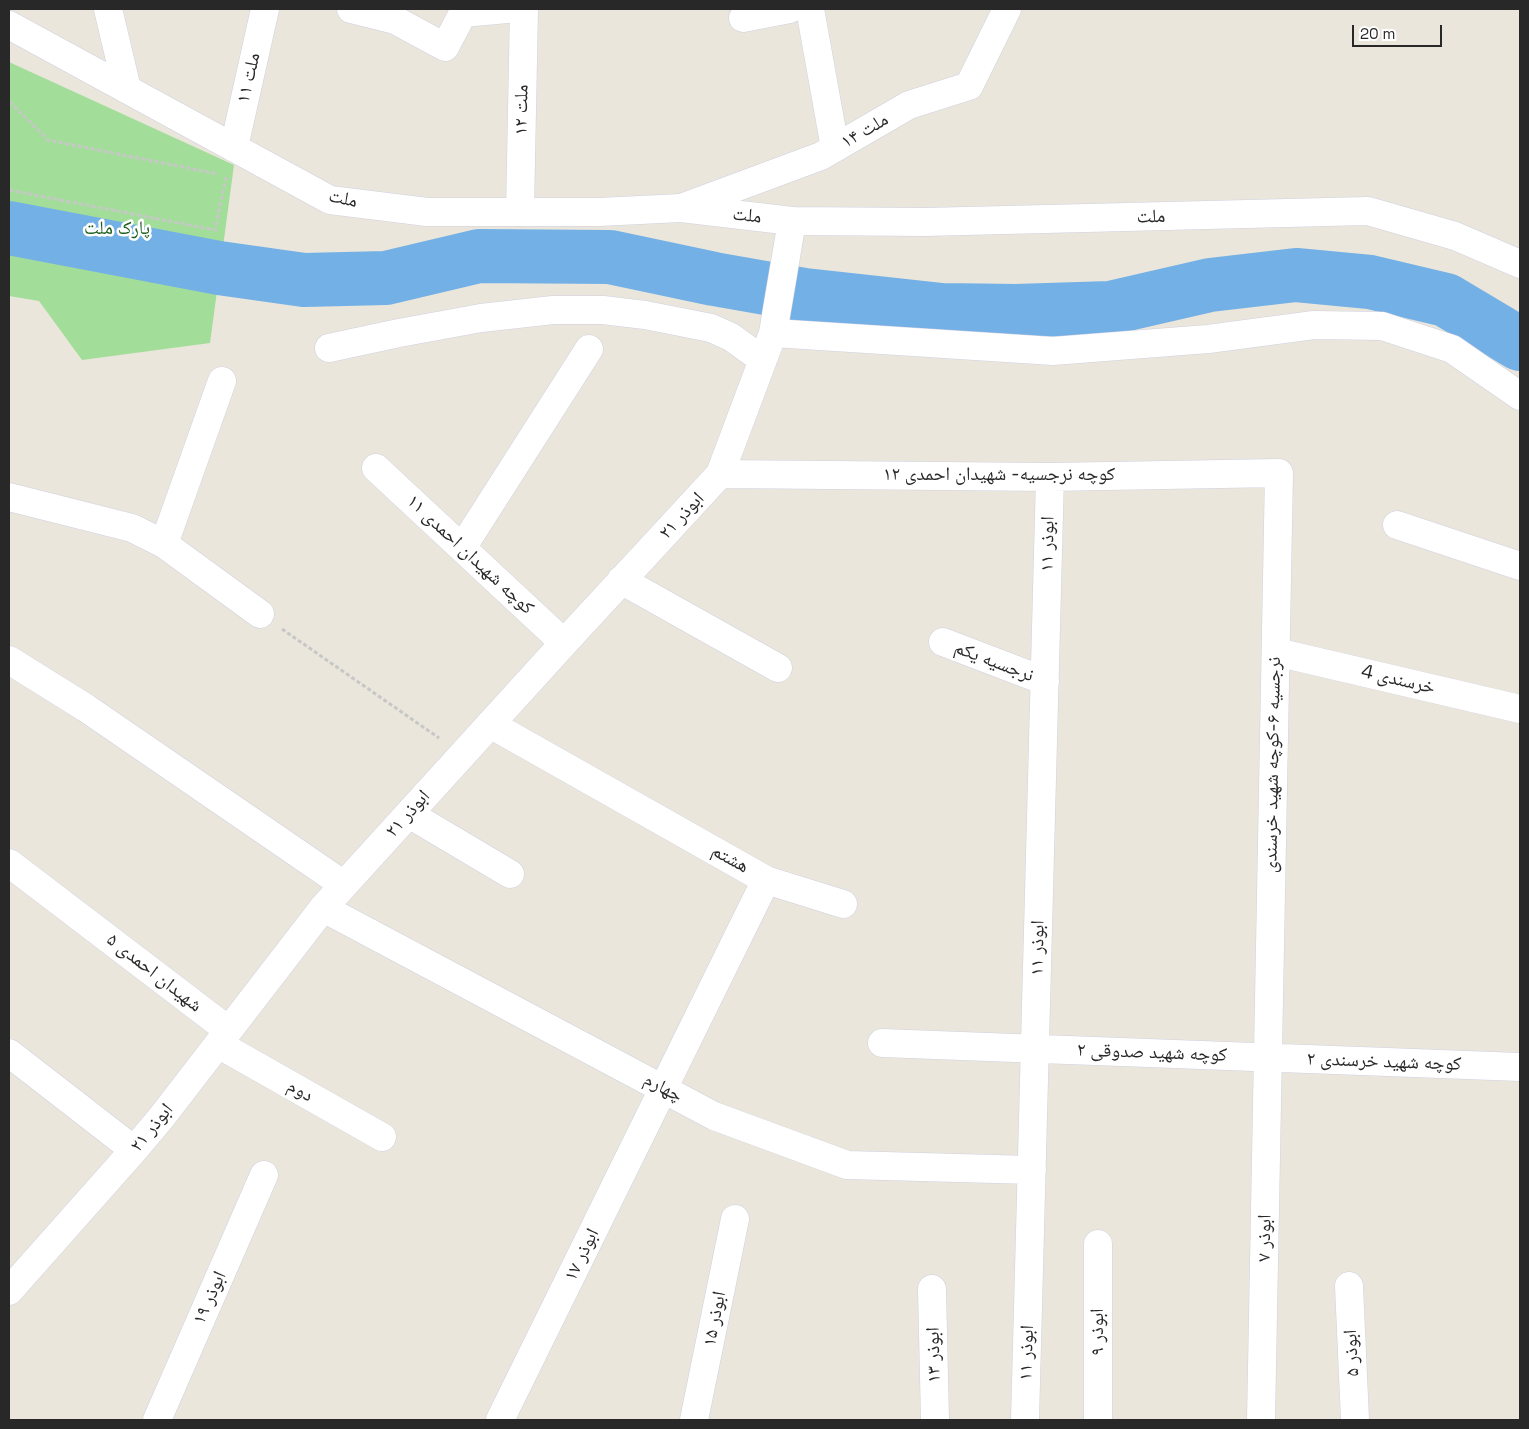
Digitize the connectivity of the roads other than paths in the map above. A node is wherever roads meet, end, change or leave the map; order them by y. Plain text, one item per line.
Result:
1 (108, 9) edge
2 (265, 9) edge
3 (351, 9) edge
4 (507, 9) edge
5 (524, 9) edge
6 (790, 9) edge
7 (810, 9) edge
8 (1007, 9) edge
9 (397, 14) edge
10 (742, 18) dead end
11 (9, 25) edge
12 (127, 90) junction
13 (234, 147) junction
14 (835, 148) junction
15 (680, 208) junction
16 (520, 212) junction
17 (792, 221) junction
18 (1520, 264) edge
19 (774, 328) junction
20 (329, 348) dead end
21 (589, 349) dead end
22 (763, 360) junction
23 (222, 381) dead end
24 (1520, 396) edge
25 (376, 468) dead end
26 (720, 474) junction
27 (1278, 474) joint
28 (1050, 477) junction
29 (9, 496) edge
30 (1397, 525) dead end
31 (164, 544) junction
32 (462, 548) junction
33 (1520, 566) edge
34 (621, 580) junction
35 (260, 614) road end
36 (564, 642) junction
37 (943, 642) dead end
38 (1276, 652) junction
39 (9, 660) edge
40 (778, 668) dead end
41 (1045, 681) junction
42 (1520, 709) edge
43 (490, 724) junction
44 (409, 814) junction
45 (9, 863) edge
46 (510, 874) dead end
47 (766, 880) junction
48 (344, 885) junction
49 (843, 904) dead end
50 (322, 908) junction
51 (223, 1037) junction
52 (882, 1043) dead end
53 (1035, 1049) junction
54 (9, 1053) edge
55 (1268, 1057) junction
56 (1510, 1067) edge
57 (664, 1089) junction
58 (382, 1137) dead end
59 (134, 1150) junction
60 (1032, 1170) junction
61 (264, 1175) dead end
62 (735, 1218) dead end
63 (1098, 1244) dead end
64 (13, 1277) edge
65 (1349, 1286) dead end
66 (932, 1289) dead end
67 (157, 1420) edge
68 (500, 1420) edge
69 (694, 1420) edge
70 (935, 1420) edge
71 (1025, 1420) edge
72 (1098, 1420) edge
73 (1261, 1420) edge
74 (1355, 1420) edge

1 - 12 street
2 - 13 street, ۱۱ ملت
3 - 9 street
4 - 9 street
5 - 16 street, ۱۲ ملت
6 - 10 street
7 - 14 street
8 - 14 street, ۱۴ ملت
11 - 12 street, ملت
12 - 13 street, ملت
13 - 16 street, ملت
14 - 15 street, ۱۴ ملت
15 - 16 street, ملت
15 - 17 street, ملت
17 - 18 street, ملت
17 - 19 street, ۲۱ ابوذر
19 - 22 street, ۲۱ ابوذر
19 - 24 street
20 - 22 street
21 - 32 street
22 - 26 street, ۲۱ ابوذر
23 - 31 street
25 - 32 street, کوچه شهیدان احمدی ۱۱
26 - 28 street, کوچه نرجسیه- شهیدان احمدی ۱۲
26 - 34 street, ۲۱ ابوذر
27 - 28 street, کوچه نرجسیه- شهیدان احمدی ۱۲
27 - 38 street, نرجسیه ۶-کوچه شهید خرسندی
28 - 41 street, ابوذر ۱۱
29 - 31 street
30 - 33 street
31 - 35 street
32 - 36 street, کوچه شهیدان احمدی ۱۱
34 - 36 street, ۲۱ ابوذر
34 - 40 street
36 - 43 street, ۲۱ ابوذر
37 - 41 street, نرجسیه یکم
38 - 42 street, خرسندی 4
38 - 55 street, نرجسیه ۶-کوچه شهید خرسندی
39 - 48 street
41 - 53 street, ابوذر ۱۱
43 - 44 street, ۲۱ ابوذر
43 - 47 street, هشتم
44 - 46 street
44 - 48 street, ۲۱ ابوذر
45 - 51 street, شهیدان احمدی ۵
47 - 49 street
47 - 57 street, هشتم
48 - 50 street, ۲۱ ابوذر
50 - 51 street, ۲۱ ابوذر
50 - 57 street, چهارم
51 - 58 street, دوم
51 - 59 street, ۲۱ ابوذر
52 - 53 street, کوچه شهید صدوقی ۲
53 - 55 street, کوچه شهید صدوقی ۲
53 - 60 street, ابوذر ۱۱
54 - 59 street
55 - 56 street, کوچه شهید خرسندی ۲
55 - 73 street, ۷ ابوذر
57 - 60 street, چهارم
57 - 68 street, ۱۷ ابوذر
59 - 64 street, ۲۱ ابوذر
60 - 71 street, ابوذر ۱۱
61 - 67 street, ابوذر ۱۹
62 - 69 street, ۱۵ ابوذر
63 - 72 street, ۹ ابوذر
65 - 74 street, ۵ ابوذر
66 - 70 street, ۱۳ ابوذر

